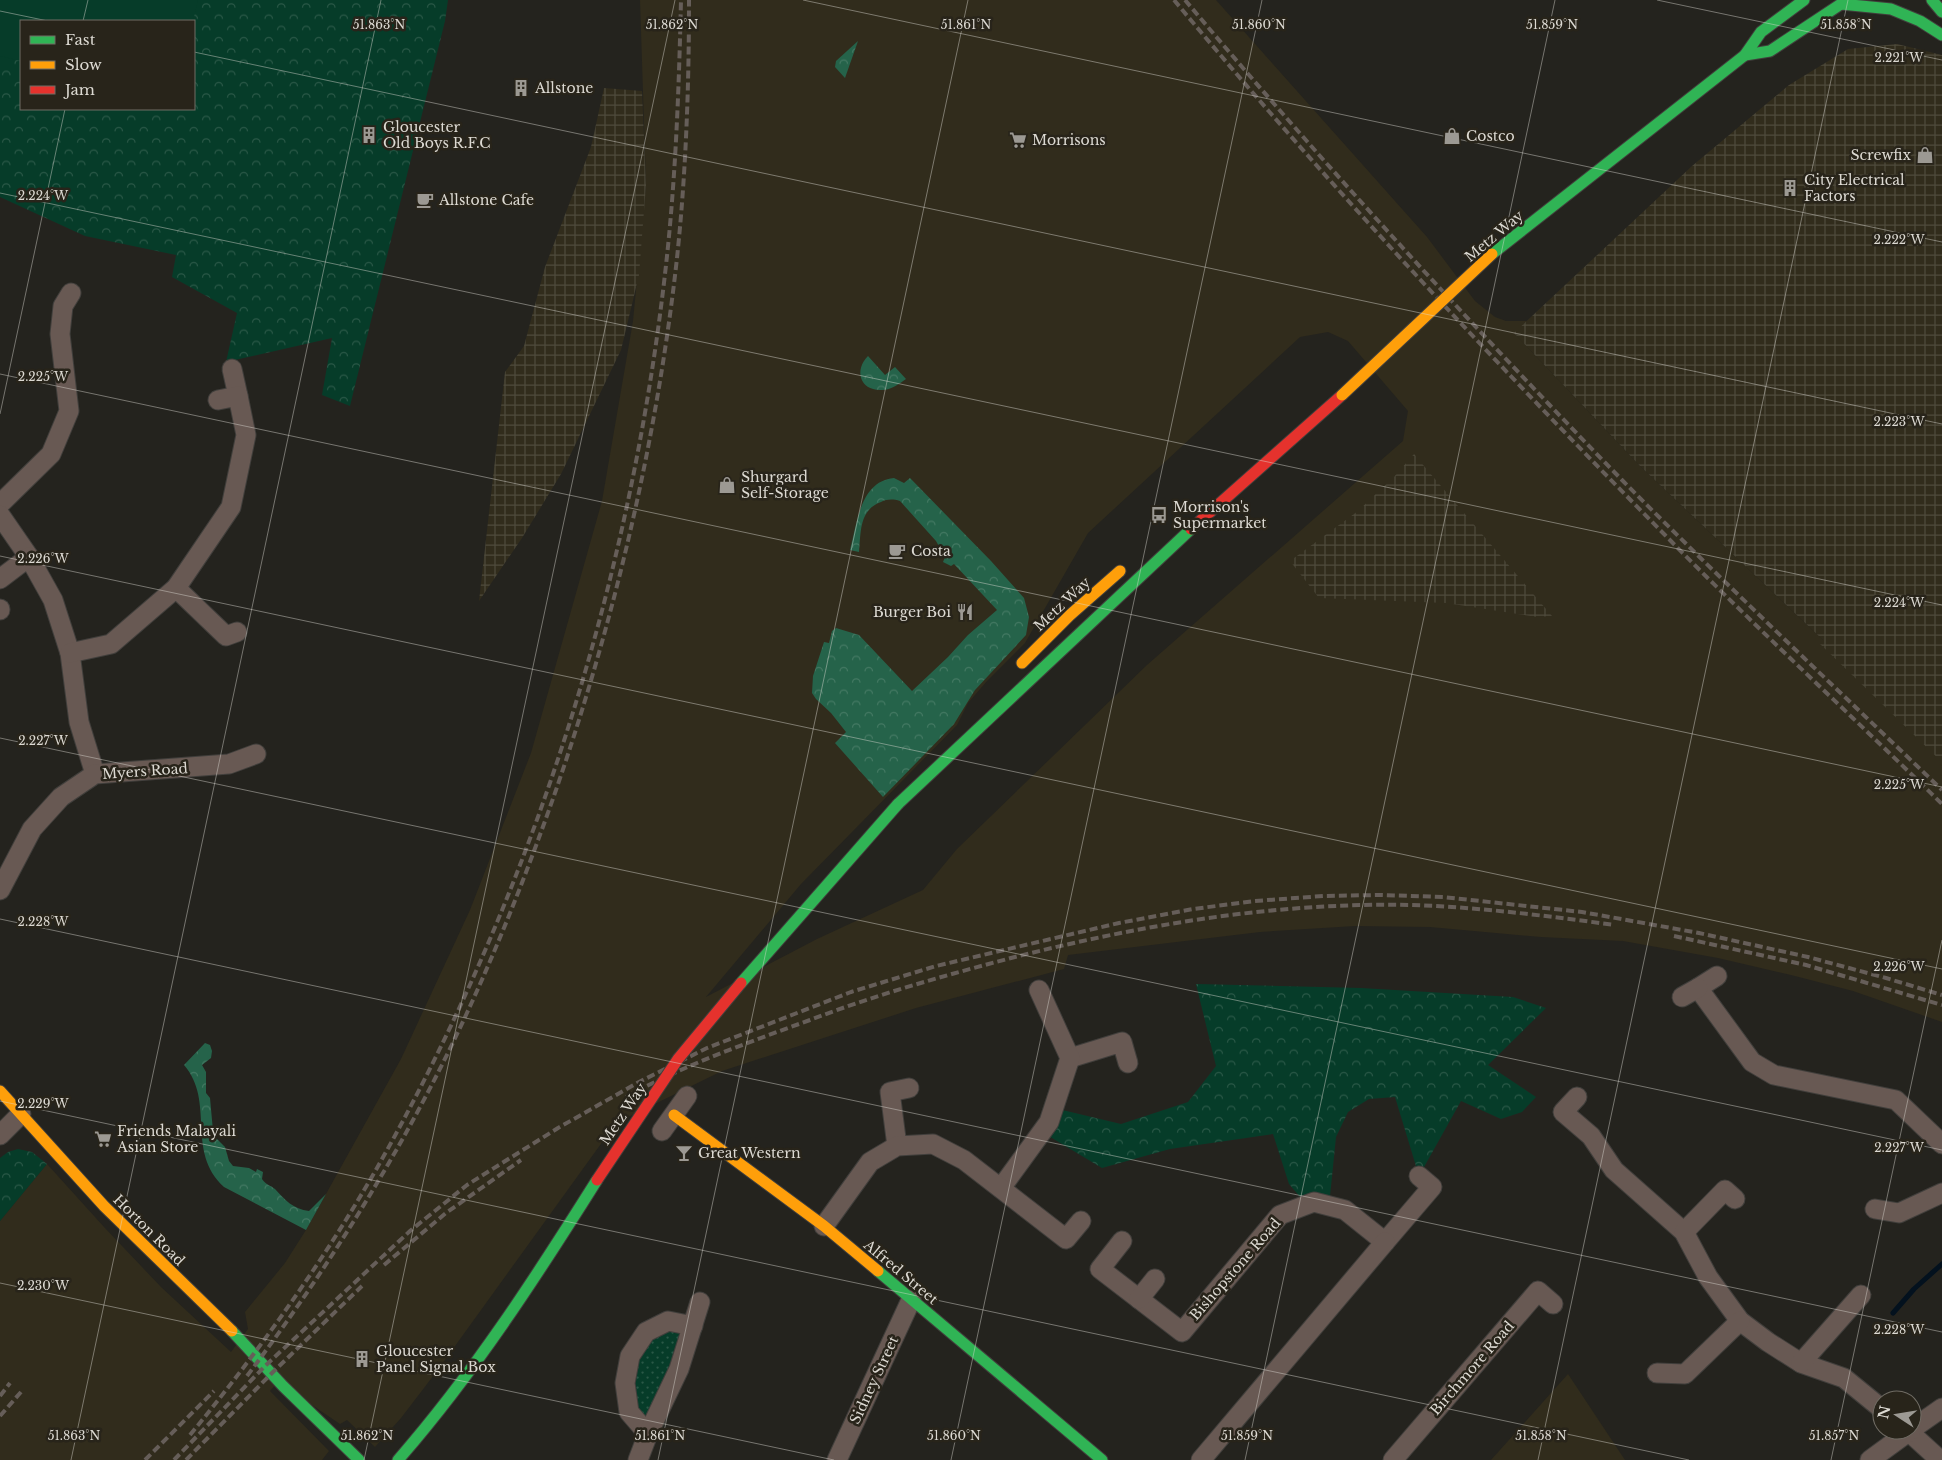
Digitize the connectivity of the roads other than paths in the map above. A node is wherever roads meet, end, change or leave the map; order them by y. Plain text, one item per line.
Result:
1 (1804, 0) edge
2 (1932, 0) edge
3 (1844, 2) edge
4 (1942, 12) edge
5 (1942, 35) edge
6 (1745, 55) junction
7 (61, 300) dead end
8 (232, 369) dead end
9 (238, 396) junction
10 (218, 400) dead end
11 (1274, 454) junction
12 (1203, 503) dead end
13 (0, 504) edge
14 (0, 515) edge
15 (29, 557) junction
16 (1132, 561) dead end
17 (0, 579) edge
18 (176, 588) junction
19 (226, 637) dead end
20 (70, 653) junction
21 (1013, 673) dead end
22 (950, 739) dead end
23 (256, 754) dead end
24 (95, 774) junction
25 (898, 804) junction
26 (0, 890) edge
27 (1717, 976) dead end
28 (1039, 990) dead end
29 (1070, 1058) junction
30 (1128, 1063) dead end
31 (909, 1088) dead end
32 (0, 1091) edge
33 (687, 1096) dead end
34 (1577, 1097) dead end
35 (21, 1114) junction
36 (674, 1115) junction
37 (662, 1131) dead end
38 (0, 1135) edge
39 (1942, 1144) edge
40 (896, 1146) junction
41 (1419, 1176) dead end
42 (1000, 1188) junction
43 (1942, 1193) edge
44 (1735, 1199) dead end
45 (1875, 1210) dead end
46 (1081, 1221) dead end
47 (824, 1226) junction
48 (1684, 1232) junction
49 (1122, 1242) dead end
50 (1386, 1242) junction
51 (1155, 1278) dead end
52 (1861, 1295) dead end
53 (1139, 1299) junction
54 (911, 1300) junction
55 (700, 1302) dead end
56 (1553, 1304) dead end
57 (1740, 1321) junction
58 (693, 1326) junction
59 (1801, 1362) junction
60 (1657, 1373) dead end
61 (1872, 1401) edge
62 (1942, 1408) edge
63 (1922, 1422) edge
64 (648, 1434) junction
65 (1897, 1440) edge
66 (1920, 1440) edge
67 (360, 1460) edge
68 (398, 1460) edge
69 (638, 1460) edge
70 (837, 1460) edge
71 (1102, 1460) edge
72 (1201, 1460) edge
73 (1393, 1460) edge
74 (1870, 1460) edge
75 (1940, 1460) edge

1 - 6 main road, Metz Way
2 - 4 main road
3 - 5 main road
3 - 6 main road, Metz Way
6 - 11 main road, Metz Way, bridge
7 - 13 street
8 - 9 street
9 - 10 street
9 - 18 street
11 - 12 main road, Metz Way
11 - 25 main road, Metz Way
14 - 15 street
15 - 17 street
15 - 20 street
16 - 21 main road, Metz Way
18 - 19 street
18 - 20 street
20 - 24 street
22 - 25 main road, Metz Way
23 - 24 street, Myers Road
24 - 26 street, Myers Road
25 - 68 main road, Metz Way, bridge
27 - 39 street
28 - 29 street
29 - 30 street
29 - 42 street
31 - 40 street
32 - 35 main road, Horton Road
33 - 36 street
34 - 48 street
35 - 38 street
35 - 67 main road, Horton Road
36 - 37 street
36 - 47 main road, Alfred Street
40 - 42 street
40 - 47 street
41 - 50 street
42 - 46 street
43 - 45 street
44 - 48 street
47 - 54 main road, Alfred Street
48 - 57 street
49 - 53 street, Bishopstone Road
50 - 53 street, Bishopstone Road
50 - 72 street
51 - 53 street
52 - 59 street
54 - 70 street, Sidney Street
54 - 71 main road, Alfred Street
55 - 58 street
56 - 73 street, Birchmore Road
57 - 59 street
57 - 60 street
58 - 64 street
58 - 64 street
59 - 61 street
62 - 63 street
64 - 69 street
65 - 74 street
66 - 75 street

